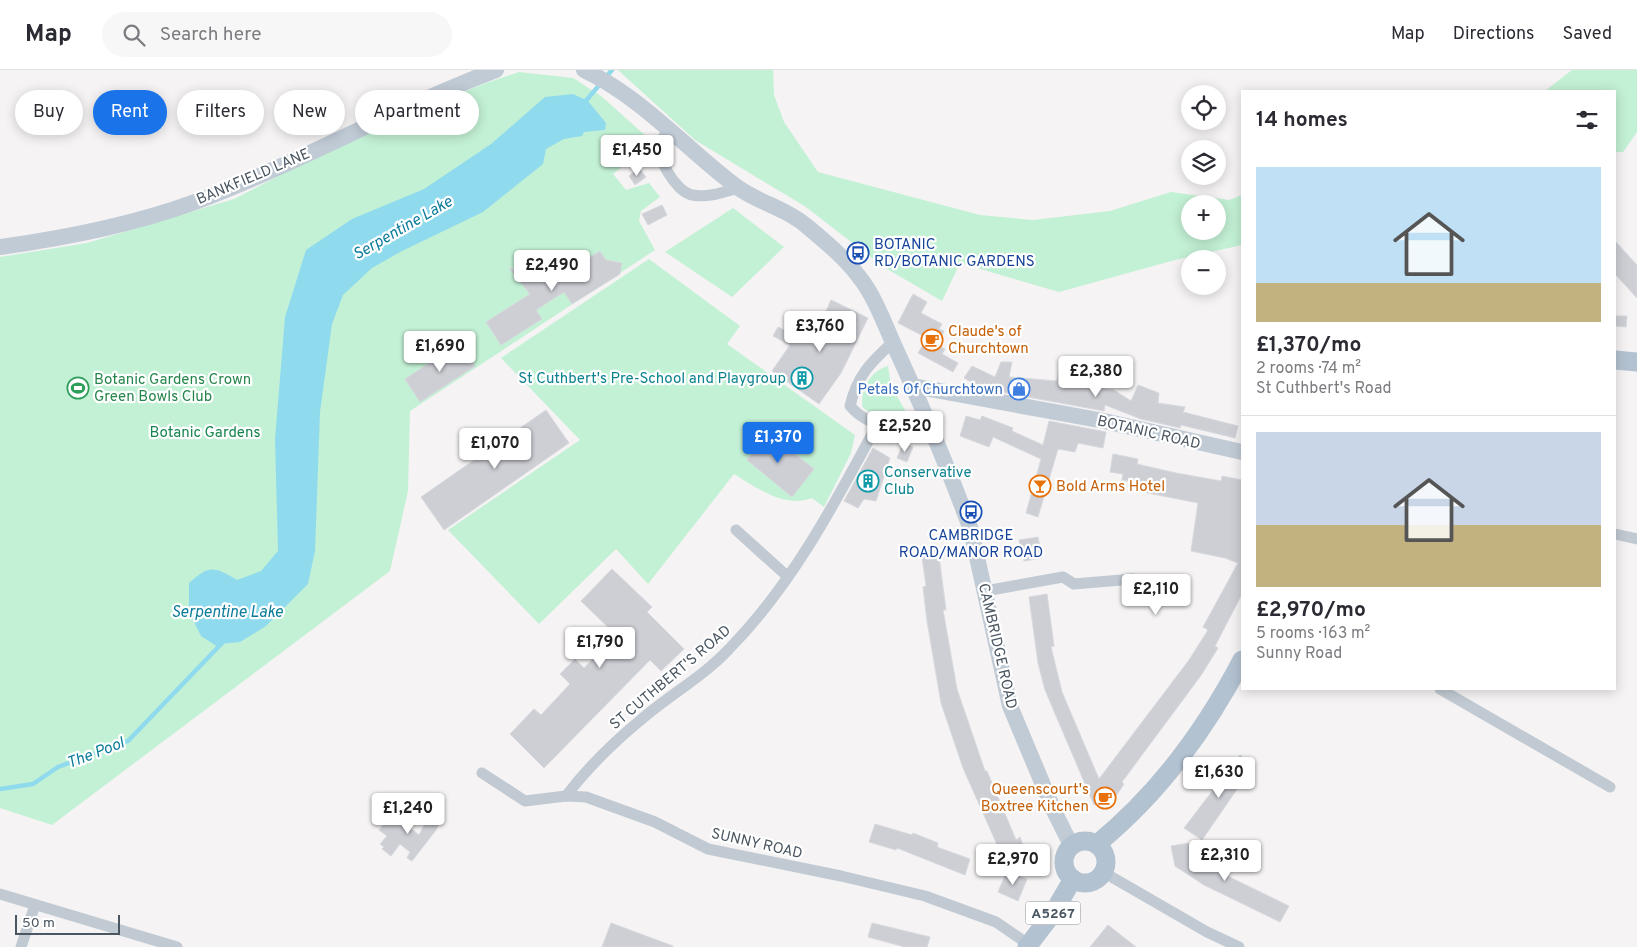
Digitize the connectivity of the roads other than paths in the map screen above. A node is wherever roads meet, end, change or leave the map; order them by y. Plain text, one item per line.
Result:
1 (496, 70) edge
2 (589, 72) edge
3 (670, 130) junction
4 (738, 188) junction
5 (0, 247) edge
6 (892, 342) junction
7 (1616, 360) edge
8 (1637, 362) edge
9 (913, 386) junction
10 (877, 425) junction
11 (929, 425) junction
12 (1241, 452) edge
13 (736, 530) dead end
14 (1616, 534) edge
15 (1637, 539) edge
16 (787, 576) junction
17 (1133, 579) dead end
18 (985, 591) junction
19 (1241, 662) edge
20 (1442, 690) edge
21 (482, 773) dead end
22 (1610, 787) dead end
23 (566, 796) junction
24 (1097, 844) junction
25 (1071, 845) junction
26 (1103, 872) junction
27 (1073, 879) junction
28 (0, 894) edge
29 (35, 905) junction
30 (1028, 946) edge
31 (21, 947) edge
32 (177, 947) edge
33 (1238, 947) edge

1 - 5 main road, BANKFIELD LANE
2 - 3 main road
3 - 4 main road
3 - 4 street
4 - 6 main road
6 - 9 main road
6 - 10 street
7 - 8 main road
9 - 11 main road, CAMBRIDGE ROAD
9 - 12 main road, BOTANIC ROAD
10 - 11 street
10 - 16 street, ST CUTHBERT'S ROAD
11 - 18 main road, CAMBRIDGE ROAD
13 - 16 street
14 - 15 street
16 - 23 street, ST CUTHBERT'S ROAD
17 - 18 street
18 - 25 main road, CAMBRIDGE ROAD
19 - 24 main road
20 - 22 street
21 - 23 street, SUNNY ROAD
23 - 30 street, SUNNY ROAD
24 - 25 main road
24 - 26 main road
25 - 27 main road, A5267
26 - 27 main road, A5267
26 - 33 street
27 - 30 main road, A5267
28 - 29 street
29 - 31 street
29 - 32 street

